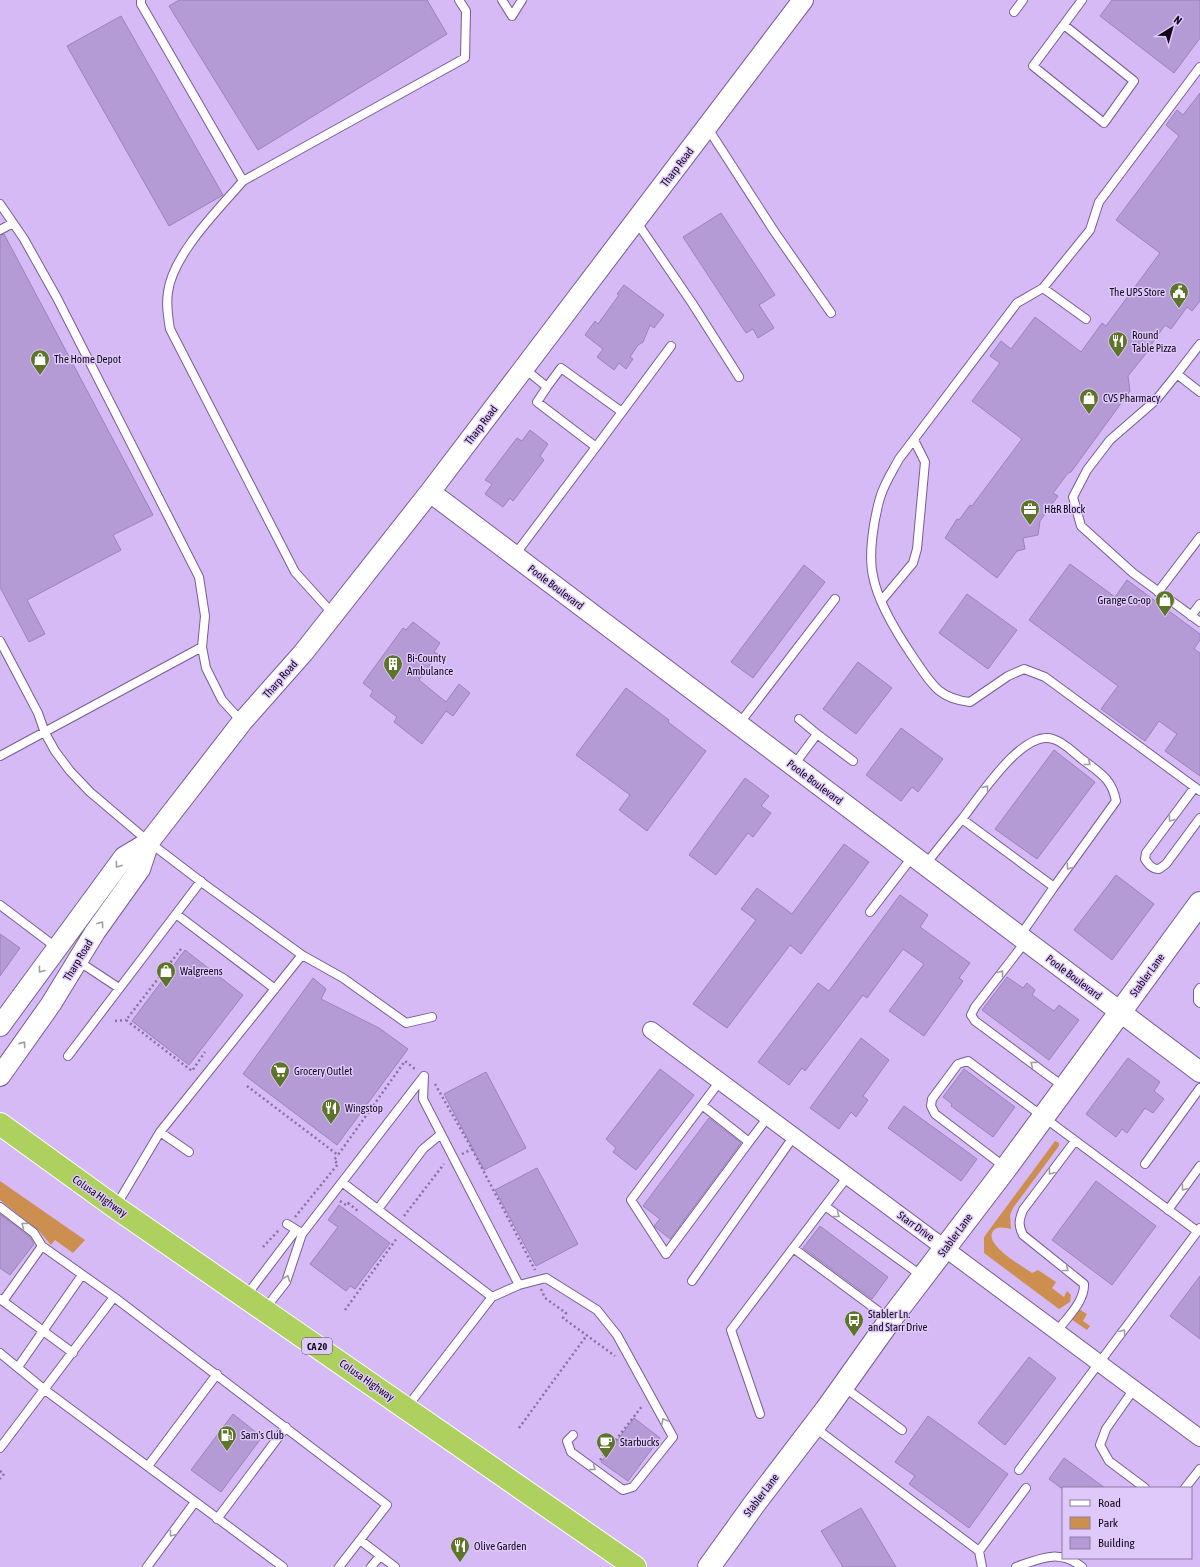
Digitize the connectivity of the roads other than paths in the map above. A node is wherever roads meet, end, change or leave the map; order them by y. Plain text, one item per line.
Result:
1 (141, 0) edge
2 (459, 0) edge
3 (502, 0) edge
4 (522, 0) edge
5 (803, 0) edge
6 (1024, 0) edge
7 (1082, 0) edge
8 (1014, 12) dead end
9 (1064, 24) junction
10 (1200, 67) edge
11 (707, 127) junction
12 (243, 181) junction
13 (0, 204) edge
14 (636, 220) junction
15 (13, 223) junction
16 (0, 230) edge
17 (1043, 288) junction
18 (831, 313) dead end
19 (1086, 319) dead end
20 (1200, 344) edge
21 (672, 346) dead end
22 (524, 368) junction
23 (1177, 374) junction
24 (739, 377) dead end
25 (548, 387) junction
26 (1200, 392) edge
27 (622, 412) junction
28 (914, 440) junction
29 (596, 447) junction
30 (430, 492) junction
31 (1200, 537) edge
32 (514, 556) junction
33 (1158, 592) junction
34 (835, 599) dead end
35 (882, 600) junction
36 (1200, 604) edge
37 (333, 614) junction
38 (1191, 616) junction
39 (1200, 622) edge
40 (0, 641) edge
41 (202, 647) junction
42 (799, 720) dead end
43 (242, 722) junction
44 (739, 725) junction
45 (45, 732) junction
46 (817, 734) junction
47 (0, 756) edge
48 (852, 761) dead end
49 (793, 766) junction
50 (1197, 789) edge
51 (1200, 818) edge
52 (962, 819) junction
53 (149, 842) junction
54 (919, 861) junction
55 (201, 881) junction
56 (1054, 887) junction
57 (1200, 903) edge
58 (0, 905) edge
59 (870, 912) dead end
60 (176, 914) junction
61 (1023, 939) junction
62 (57, 948) junction
63 (302, 955) junction
64 (78, 960) junction
65 (119, 988) junction
66 (1200, 988) edge
67 (275, 989) junction
68 (1200, 1003) edge
69 (1120, 1012) junction
70 (432, 1017) dead end
71 (0, 1026) edge
72 (651, 1030) dead end
73 (68, 1056) dead end
74 (1200, 1072) edge
75 (0, 1076) edge
76 (720, 1081) junction
77 (1064, 1087) junction
78 (1200, 1088) edge
79 (702, 1105) junction
80 (1042, 1116) junction
81 (768, 1117) junction
82 (0, 1124) edge
83 (160, 1132) junction
84 (441, 1134) junction
85 (794, 1136) junction
86 (1075, 1141) junction
87 (749, 1142) junction
88 (189, 1152) dead end
89 (1145, 1164) dead end
90 (1200, 1166) edge
91 (1006, 1168) junction
92 (848, 1176) junction
93 (342, 1182) junction
94 (825, 1206) junction
95 (0, 1207) edge
96 (115, 1207) junction
97 (378, 1209) junction
98 (1168, 1210) junction
99 (287, 1224) road end
100 (1199, 1229) edge
101 (299, 1232) junction
102 (42, 1246) junction
103 (793, 1248) junction
104 (945, 1248) junction
105 (82, 1275) junction
106 (923, 1278) junction
107 (692, 1281) dead end
108 (519, 1285) junction
109 (114, 1297) junction
110 (246, 1297) junction
111 (492, 1297) junction
112 (2, 1300) edge
113 (264, 1310) junction
114 (890, 1320) junction
115 (44, 1331) junction
116 (1057, 1332) junction
117 (0, 1353) edge
118 (73, 1353) junction
119 (1100, 1363) junction
120 (18, 1367) junction
121 (217, 1374) junction
122 (843, 1386) junction
123 (1134, 1389) junction
124 (45, 1390) junction
125 (407, 1408) junction
126 (760, 1414) dead end
127 (286, 1427) junction
128 (813, 1427) junction
129 (902, 1430) dead end
130 (570, 1438) dead end
131 (1200, 1438) edge
132 (0, 1448) edge
133 (148, 1466) junction
134 (1019, 1470) dead end
135 (1200, 1470) edge
136 (1144, 1487) edge
137 (1186, 1487) edge
138 (1026, 1488) dead end
139 (195, 1502) junction
140 (217, 1519) junction
141 (360, 1540) junction
142 (979, 1551) junction
143 (380, 1556) junction
144 (1062, 1558) edge
145 (1067, 1559) edge
146 (147, 1567) edge
147 (283, 1567) edge
148 (339, 1567) edge
149 (371, 1567) edge
150 (395, 1567) edge
151 (635, 1567) edge
152 (709, 1567) edge
153 (984, 1567) edge
154 (1016, 1567) edge
155 (1082, 1567) edge

1 - 12 lane
2 - 12 lane
3 - 4 lane
5 - 11 street, Tharp Road
6 - 8 lane
7 - 9 lane
9 - 9 lane
10 - 17 lane
11 - 14 street, Tharp Road
11 - 18 lane
12 - 37 lane
13 - 15 lane
14 - 22 street, Tharp Road
14 - 24 lane
15 - 16 lane
15 - 41 lane
17 - 19 lane
17 - 28 lane
20 - 23 lane
21 - 27 lane
22 - 25 lane
22 - 30 street, Tharp Road
23 - 26 lane
23 - 33 lane
25 - 27 lane
25 - 29 lane
27 - 29 lane
28 - 35 lane
28 - 35 lane
29 - 32 lane
30 - 32 street, Poole Boulevard
30 - 37 street, Tharp Road
31 - 33 lane
32 - 44 street, Poole Boulevard
33 - 38 lane
34 - 44 lane
35 - 50 lane
36 - 38 lane
37 - 43 street, Tharp Road
38 - 39 lane
40 - 45 lane
41 - 43 lane
41 - 45 lane
42 - 46 lane
43 - 53 street, Tharp Road
44 - 49 street, Poole Boulevard
45 - 47 lane
45 - 53 lane
46 - 48 lane
46 - 49 lane
49 - 54 street, Poole Boulevard
50 -> 51 lane
52 - 54 lane
52 - 56 lane
52 -> 56 lane
53 - 55 lane
53 -> 62 street, Tharp Road
64 -> 53 street, Tharp Road
54 - 59 lane
54 - 61 street, Poole Boulevard
55 - 60 lane
55 - 63 lane
56 - 61 lane
57 - 69 main road, Stabler Lane
58 - 62 lane
60 - 65 lane
60 - 67 lane
61 - 69 street, Poole Boulevard
77 -> 61 lane
62 -> 71 street, Tharp Road
63 - 67 lane
63 - 70 lane
64 - 65 lane
75 -> 64 street, Tharp Road
65 - 73 lane
66 - 68 lane
67 - 83 lane
69 - 74 street, Poole Boulevard
69 - 77 main road, Stabler Lane
72 - 76 street, Starr Drive
76 - 79 lane
76 - 81 street, Starr Drive
77 - 80 main road, Stabler Lane
78 - 89 lane
79 - 87 lane
79 - 87 lane
80 - 86 lane
80 - 91 main road, Stabler Lane
80 - 91 lane
81 - 85 street, Starr Drive
81 - 87 lane
82 - 96 highway, Colusa Highway / CA 20
83 - 88 lane
83 - 96 lane
84 - 93 lane
84 - 97 lane
84 - 108 lane
85 - 92 street, Starr Drive
85 - 107 lane
86 - 98 lane
86 -> 116 lane
90 -> 98 lane
91 - 104 main road, Stabler Lane
92 - 94 lane
92 - 104 street, Starr Drive
93 - 97 lane
93 - 101 lane
94 - 103 lane
94 -> 106 lane
102 -> 95 lane
96 - 110 highway, Colusa Highway / CA 20
97 - 111 lane
98 - 100 lane
99 - 101 lane
119 -> 100 lane
101 - 110 lane
113 -> 101 lane
102 - 105 lane
102 - 112 lane
103 - 114 lane
103 - 126 lane
104 - 106 main road, Stabler Lane
104 - 116 street, Starr Drive
105 - 109 lane
105 - 115 lane
106 - 114 main road, Stabler Lane
108 - 111 lane
130 -> 108 lane
109 - 118 lane
109 - 121 lane
110 - 113 highway, Colusa Highway / CA 20
111 - 125 lane
112 - 115 lane
113 - 125 highway, Colusa Highway / CA 20
114 - 122 main road, Stabler Lane
115 - 118 lane
115 - 120 lane
116 - 119 street, Starr Drive
117 - 120 lane
118 - 124 lane
119 - 123 street, Starr Drive
119 - 134 lane
120 - 124 lane
121 - 127 lane
121 - 133 lane
122 - 128 main road, Stabler Lane
122 - 129 lane
123 - 131 street, Starr Drive
123 - 136 lane
124 - 132 lane
124 - 133 lane
125 - 151 highway, Colusa Highway / CA 20
127 - 140 lane
127 - 141 lane
128 - 142 lane
128 - 152 main road, Stabler Lane
133 - 139 lane
135 - 137 lane
138 - 142 lane
139 - 140 lane
139 -> 146 lane
140 - 147 lane
141 - 143 lane
141 - 148 lane
142 - 153 lane
143 - 149 lane
143 - 150 lane
144 - 154 lane
145 - 155 lane

